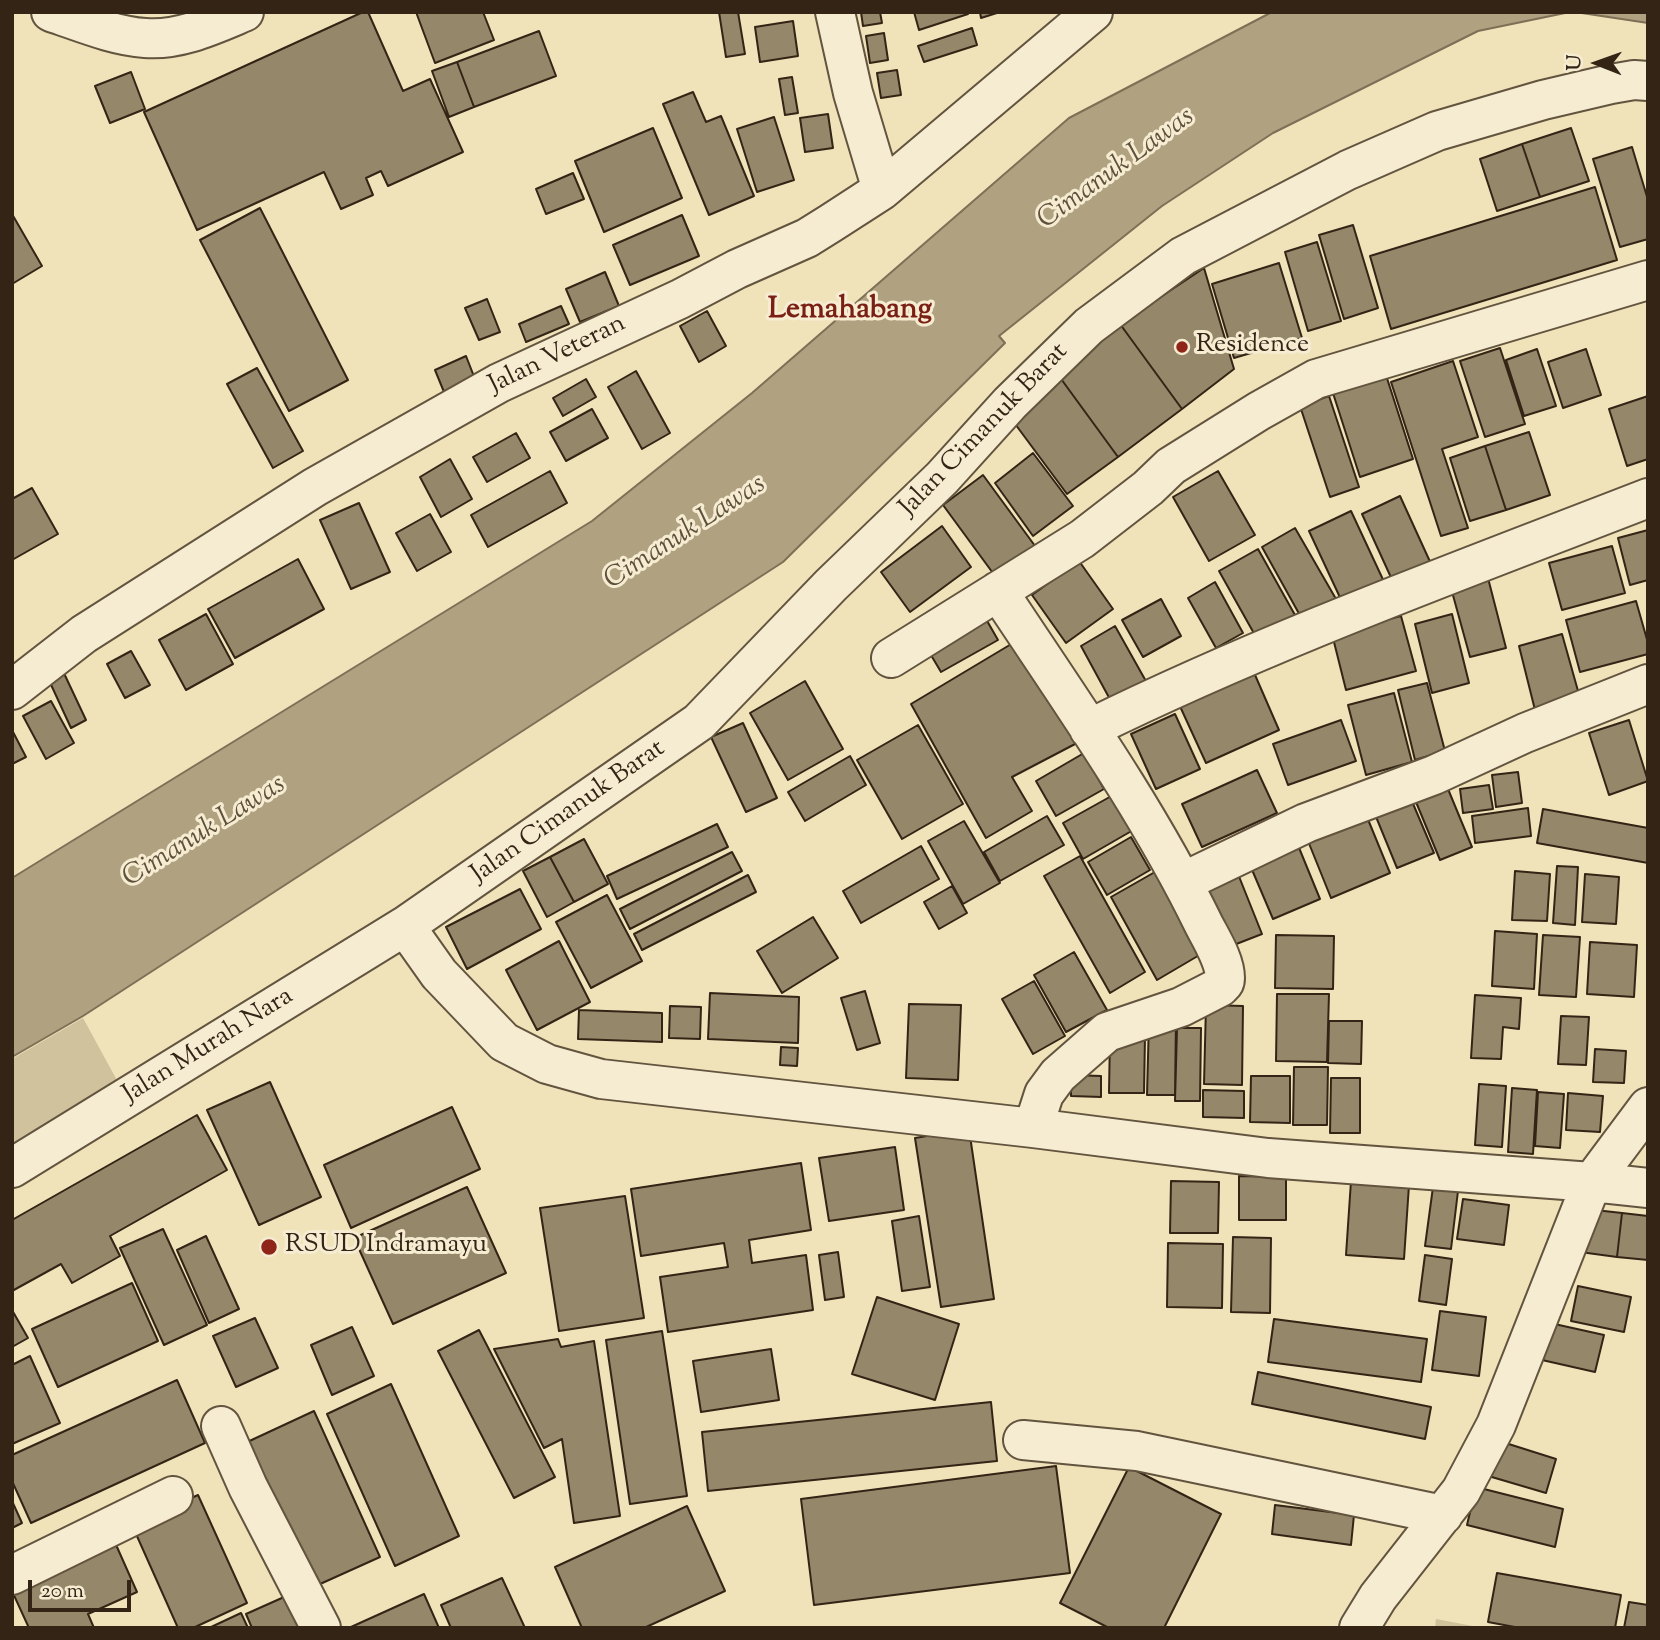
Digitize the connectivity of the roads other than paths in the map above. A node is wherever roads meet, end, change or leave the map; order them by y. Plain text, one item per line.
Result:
1 (51, 12) edge
2 (244, 12) edge
3 (835, 12) edge
4 (1093, 12) edge
5 (106, 21) edge
6 (1648, 81) edge
7 (881, 190) junction
8 (1648, 280) edge
9 (1648, 498) edge
10 (998, 590) junction
11 (891, 658) dead end
12 (1648, 684) edge
13 (12, 690) edge
14 (1089, 729) junction
15 (1183, 882) junction
16 (405, 926) junction
17 (1648, 1107) edge
18 (1033, 1128) junction
19 (12, 1168) edge
20 (1592, 1182) junction
21 (1648, 1188) edge
22 (220, 1426) dead end
23 (1023, 1440) dead end
24 (173, 1496) dead end
25 (1443, 1514) junction
26 (12, 1575) edge
27 (321, 1628) edge
28 (1359, 1628) edge

1 - 5 street
2 - 5 street
3 - 7 street
4 - 7 street, Jalan Veteran
6 - 16 street, Jalan Cimanuk Barat
7 - 13 street, Jalan Veteran
8 - 10 street
9 - 14 street
10 - 11 street
10 - 14 street
12 - 15 street
14 - 15 street
15 - 18 street
16 - 18 street
16 - 19 street, Jalan Murah Nara
17 - 20 street
18 - 20 street
20 - 21 street
20 - 25 street
22 - 27 street
23 - 25 street
24 - 26 street
25 - 28 street

